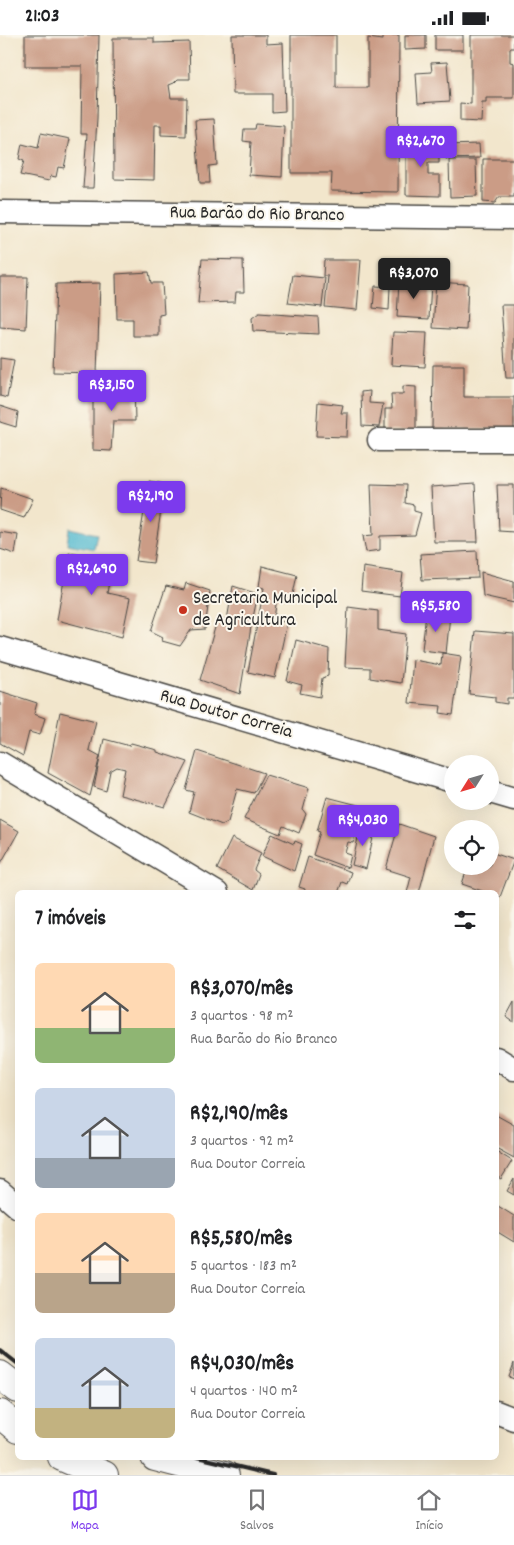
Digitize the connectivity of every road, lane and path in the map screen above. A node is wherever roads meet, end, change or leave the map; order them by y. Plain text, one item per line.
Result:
1 (0, 212) edge
2 (514, 218) edge
3 (514, 440) edge
4 (379, 441) dead end
5 (0, 648) edge
6 (0, 763) edge
7 (444, 779) edge
8 (499, 795) edge
9 (514, 799) edge
10 (212, 890) edge
11 (499, 1061) edge
12 (514, 1069) edge
13 (0, 1191) edge
14 (15, 1204) edge
15 (0, 1375) edge
16 (15, 1387) edge
17 (499, 1413) edge
18 (0, 1415) edge
19 (514, 1419) edge
20 (15, 1427) edge
21 (69, 1460) edge
22 (167, 1460) edge
23 (104, 1475) edge
24 (225, 1475) edge

1 - 2 street, Rua Barão do Rio Branco
3 - 4 street
5 - 7 street, Rua Doutor Correia
6 - 10 street
8 - 9 street
11 - 12 street
13 - 14 street
15 - 16 main road
17 - 19 street
18 - 20 main road
21 - 23 main road
22 - 24 main road

